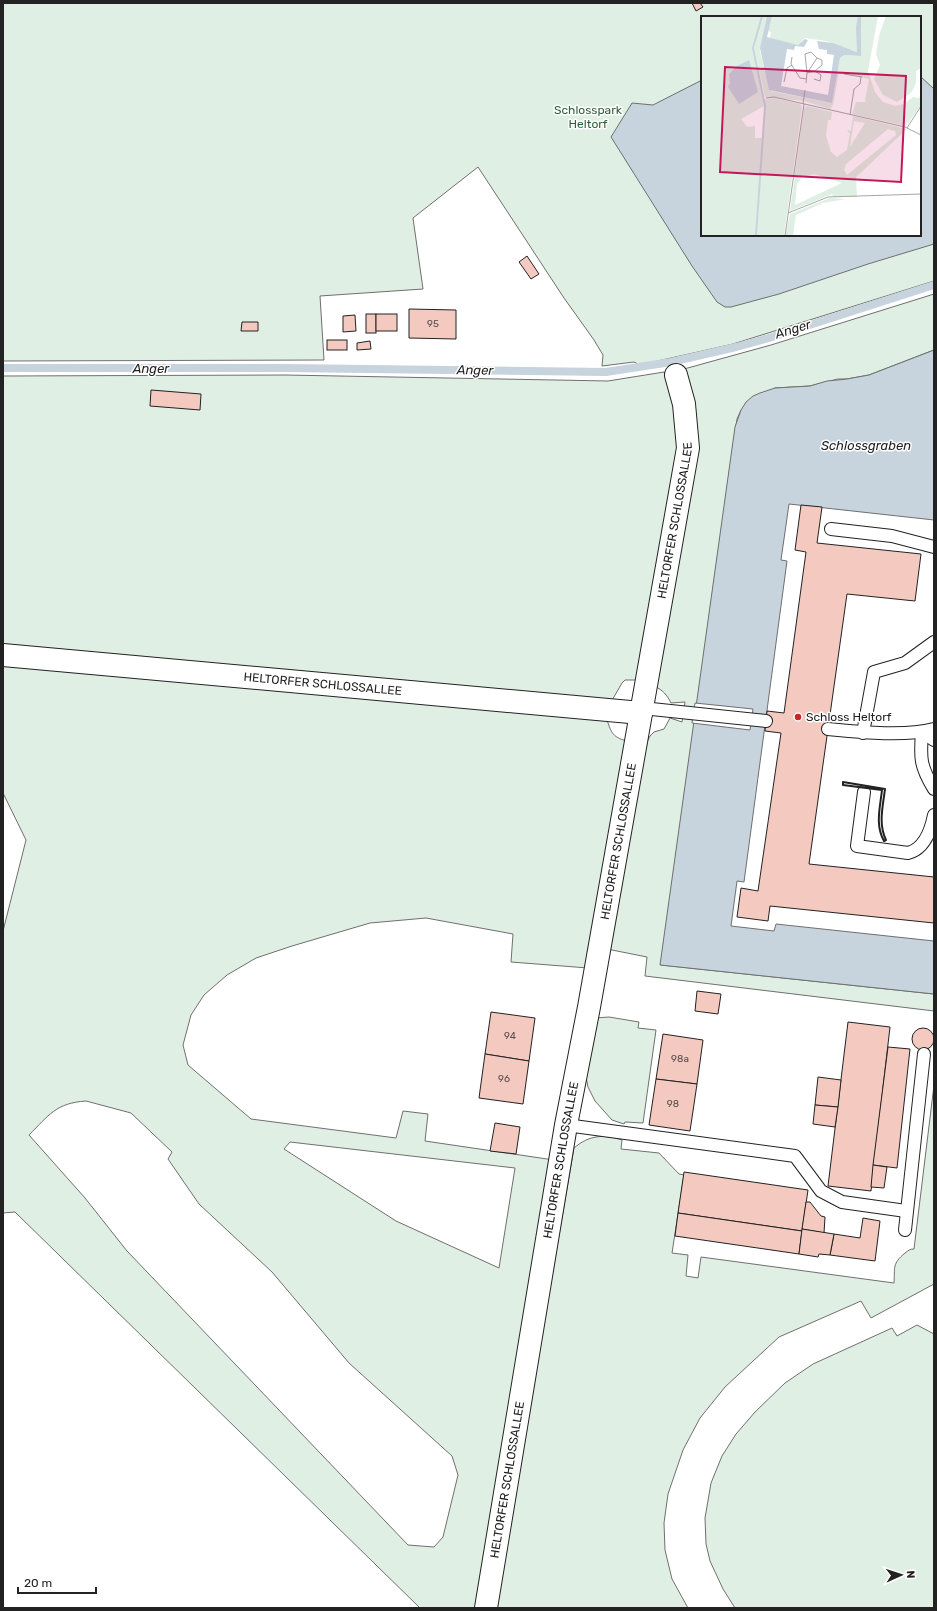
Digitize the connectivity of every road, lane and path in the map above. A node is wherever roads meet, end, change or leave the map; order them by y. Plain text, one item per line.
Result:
1 (676, 375) dead end
2 (832, 529) dead end
3 (934, 547) edge
4 (934, 642) edge
5 (3, 655) edge
6 (642, 710) junction
7 (766, 721) dead end
8 (828, 729) dead end
9 (934, 729) edge
10 (922, 732) junction
11 (863, 733) junction
12 (934, 740) edge
13 (934, 789) edge
14 (864, 792) dead end
15 (934, 815) edge
16 (924, 1054) dead end
17 (566, 1125) junction
18 (906, 1211) junction
19 (905, 1230) dead end
20 (486, 1608) edge

1 - 6 street, HELTORFER SCHLOSSALLEE
2 - 3 lane
4 - 11 lane
5 - 6 street, HELTORFER SCHLOSSALLEE
6 - 7 lane
6 - 17 street, HELTORFER SCHLOSSALLEE
8 - 11 lane
9 - 10 lane
10 - 11 lane
10 - 12 lane
10 - 13 lane
14 - 15 lane
16 - 18 lane
17 - 18 lane
17 - 20 street, HELTORFER SCHLOSSALLEE
18 - 19 lane

